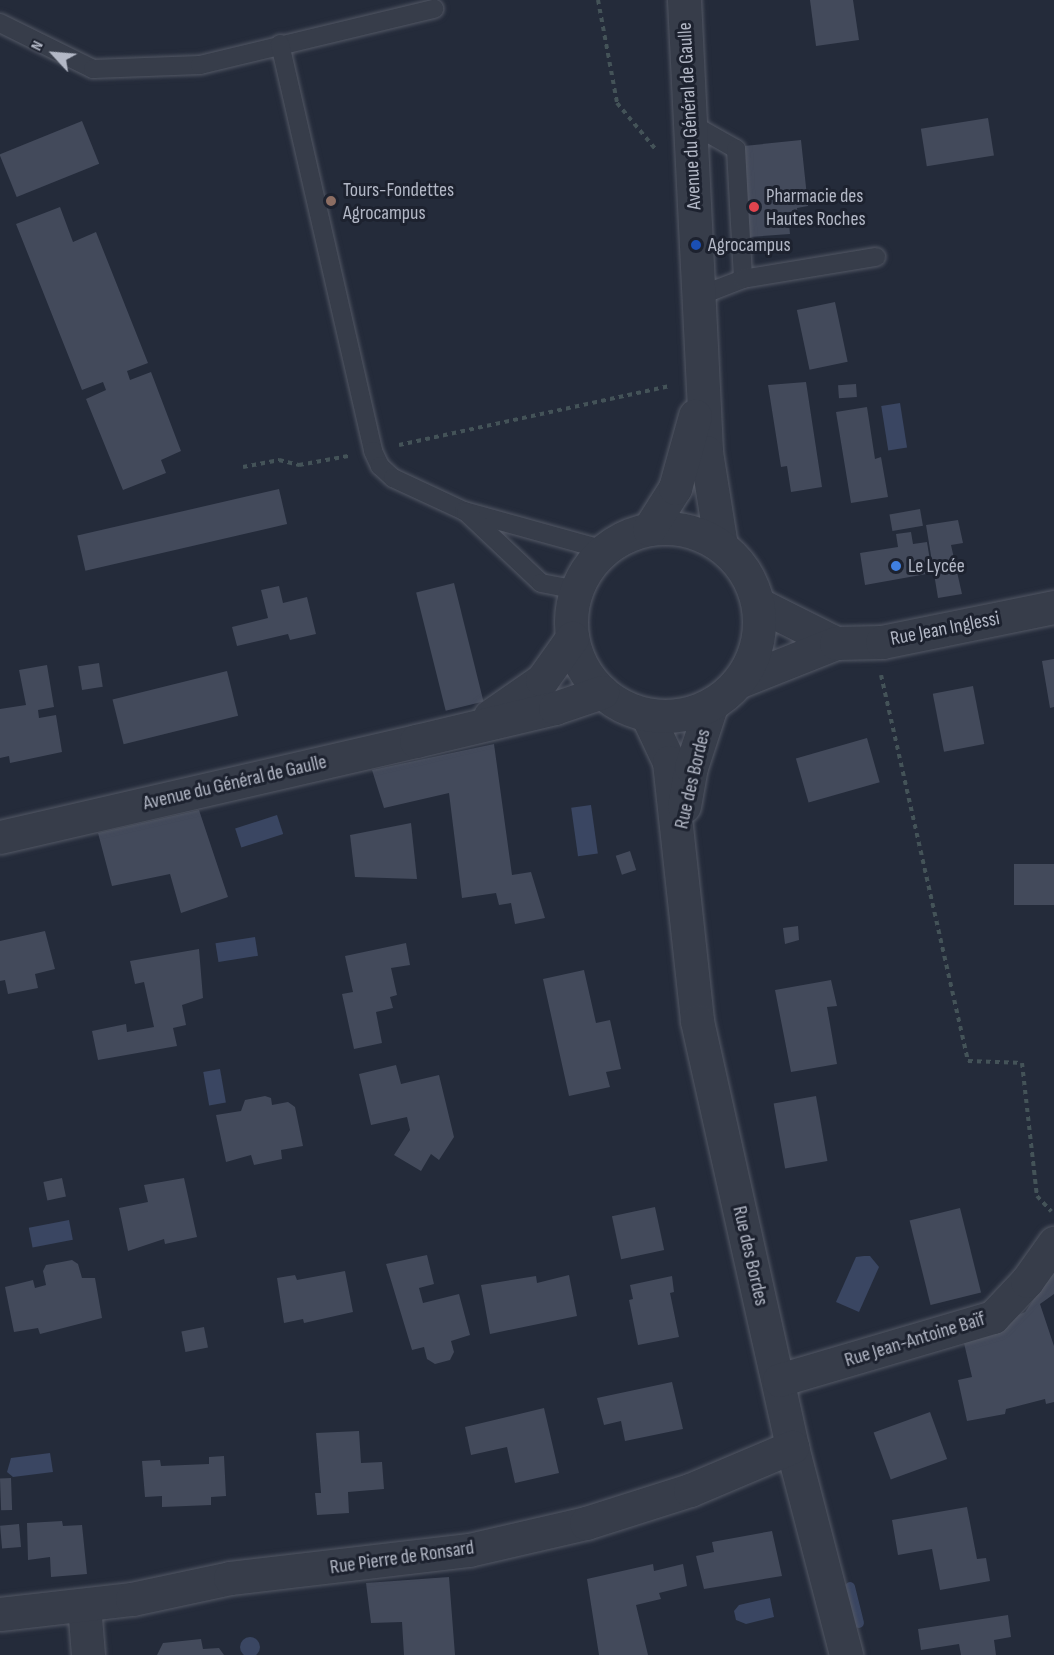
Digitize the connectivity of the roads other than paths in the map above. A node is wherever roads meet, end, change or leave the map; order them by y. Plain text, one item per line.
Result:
1 (684, 0) edge
2 (434, 9) dead end
3 (0, 23) edge
4 (280, 44) junction
5 (690, 123) junction
6 (876, 257) dead end
7 (743, 279) junction
8 (699, 296) junction
9 (689, 381) junction
10 (464, 511) junction
11 (649, 529) junction
12 (721, 546) junction
13 (605, 550) junction
14 (576, 590) junction
15 (758, 604) junction
16 (1054, 607) edge
17 (572, 639) junction
18 (836, 643) junction
19 (738, 682) junction
20 (602, 692) junction
21 (711, 706) junction
22 (646, 715) junction
23 (470, 728) junction
24 (0, 837) edge
25 (676, 853) junction
26 (1054, 1243) edge
27 (778, 1380) junction
28 (792, 1447) junction
29 (84, 1605) junction
30 (0, 1614) edge
31 (88, 1655) edge
32 (846, 1655) edge

1 - 5 street, Avenue du Général de Gaulle
2 - 4 lane
3 - 4 lane
4 - 10 lane
5 - 7 lane
5 - 8 street, Avenue du Général de Gaulle
6 - 7 lane
7 - 8 lane
8 - 9 street, Avenue du Général de Gaulle
9 - 11 street, Avenue du Général de Gaulle
9 - 12 street, Avenue du Général de Gaulle
10 - 13 lane
10 - 14 lane
11 - 12 street
11 - 13 street
12 - 15 street
13 - 14 street
14 - 17 street
15 - 18 street, Rue Jean Inglessi
15 - 19 street
16 - 18 street, Rue Jean Inglessi
17 - 20 street
17 - 23 street, Avenue du Général de Gaulle
18 - 19 street, Rue Jean Inglessi
19 - 21 street
20 - 22 street
20 - 23 street, Avenue du Général de Gaulle
21 - 22 street
21 - 25 street, Rue des Bordes
22 - 25 street, Rue des Bordes
23 - 24 street, Avenue du Général de Gaulle
25 - 27 street, Rue des Bordes
26 - 27 street, Rue Jean-Antoine Baïf
27 - 28 street, Rue des Bordes
28 - 29 street, Rue Pierre de Ronsard
28 - 32 street, Rue des Bordes
29 - 30 street, Rue Pierre de Ronsard
29 - 31 street

